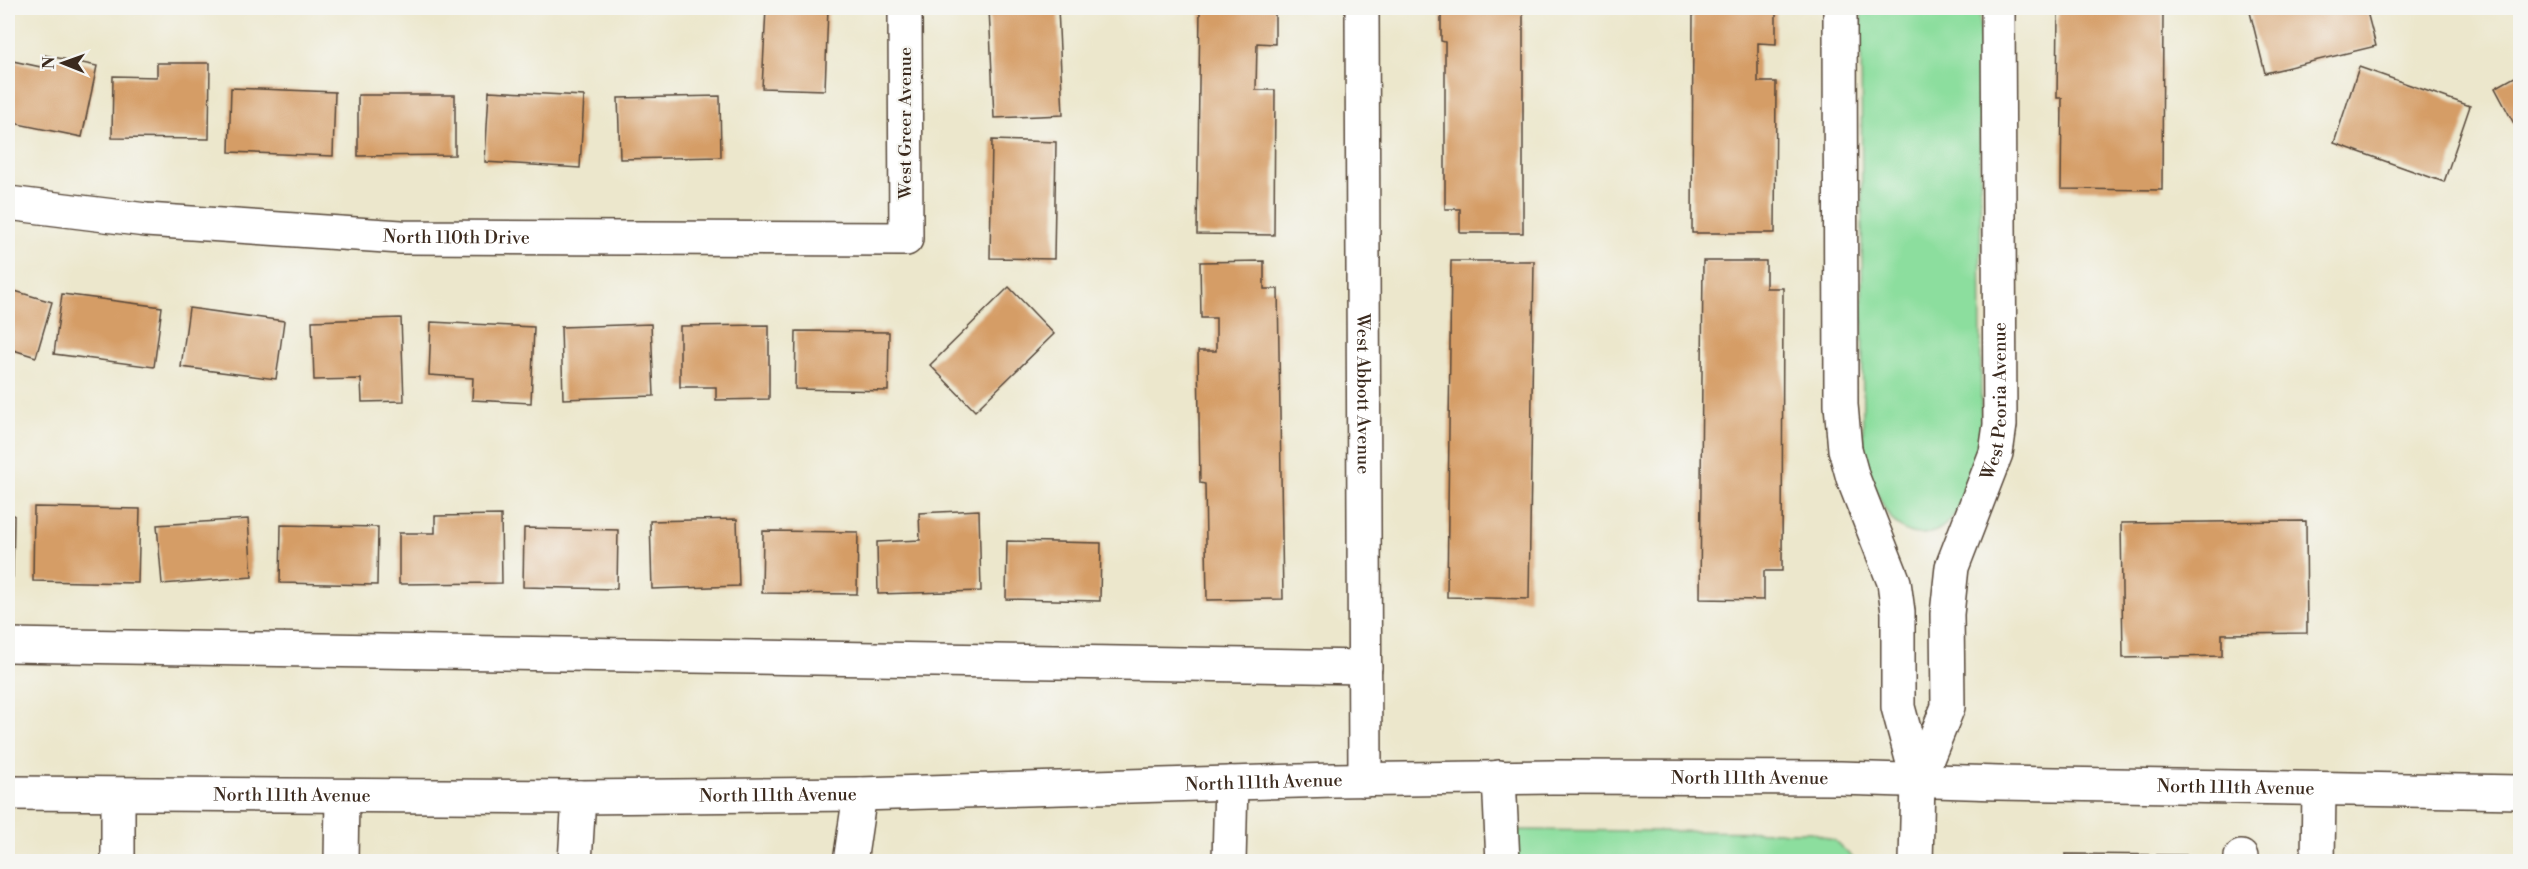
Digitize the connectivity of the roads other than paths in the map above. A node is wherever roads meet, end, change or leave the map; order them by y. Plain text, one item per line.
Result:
1 (905, 8) edge
2 (1362, 8) edge
3 (1840, 8) edge
4 (1998, 8) edge
5 (8, 203) edge
6 (906, 240) joint
7 (8, 645) edge
8 (1365, 668) junction
9 (1499, 777) junction
10 (1365, 780) junction
11 (1918, 781) junction
12 (1231, 783) junction
13 (2319, 789) junction
14 (2520, 792) edge
15 (8, 793) edge
16 (860, 794) junction
17 (118, 795) junction
18 (342, 796) junction
19 (579, 797) junction
20 (118, 861) edge
21 (341, 861) edge
22 (575, 861) edge
23 (850, 861) edge
24 (1229, 861) edge
25 (1503, 861) edge
26 (1916, 861) edge
27 (2318, 861) edge

1 - 6 street, West Greer Avenue
2 - 8 street, West Abbott Avenue
3 - 11 street, West Peoria Avenue
4 - 11 street, West Peoria Avenue
5 - 6 street, North 110th Drive
7 - 8 street
8 - 10 street, West Abbott Avenue
9 - 10 street, North 111th Avenue
9 - 11 street, North 111th Avenue
9 - 25 street
10 - 12 street, North 111th Avenue
11 - 13 street, North 111th Avenue
11 - 26 street, West Peoria Avenue
12 - 16 street, North 111th Avenue
12 - 24 street
13 - 14 street, North 111th Avenue
13 - 27 street
15 - 17 street, North 111th Avenue
16 - 19 street, North 111th Avenue
16 - 23 street
17 - 18 street, North 111th Avenue
17 - 20 street
18 - 19 street, North 111th Avenue
18 - 21 street
19 - 22 street

